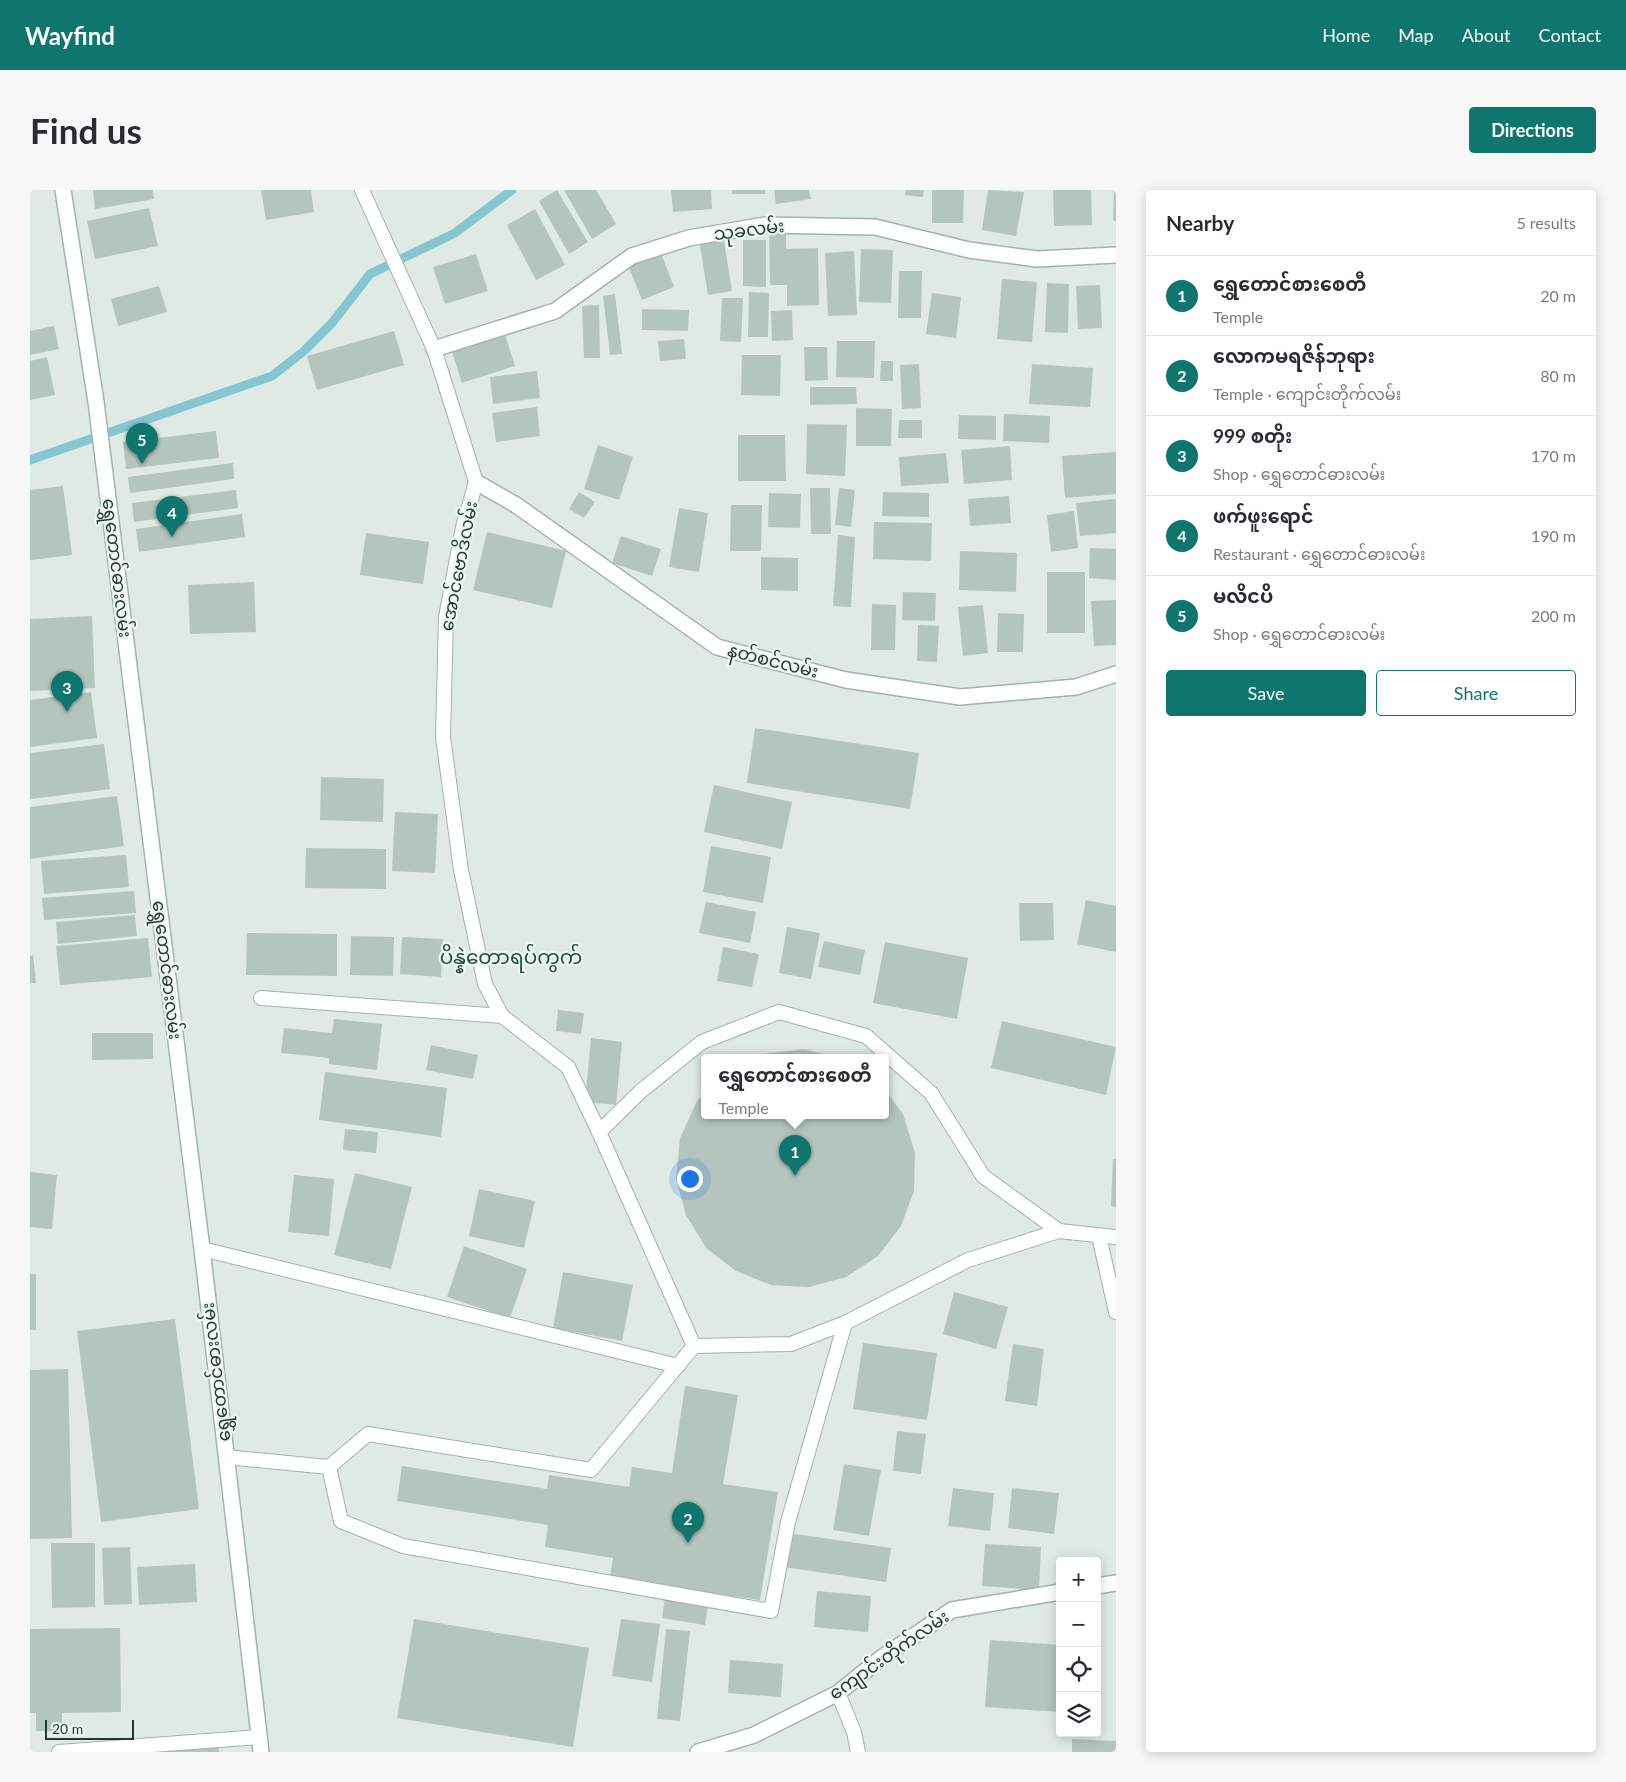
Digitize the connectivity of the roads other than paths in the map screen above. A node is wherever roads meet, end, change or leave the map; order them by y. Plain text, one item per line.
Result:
1 (62, 190) edge
2 (362, 190) edge
3 (1116, 255) edge
4 (434, 349) junction
5 (476, 482) junction
6 (1116, 674) edge
7 (261, 998) dead end
8 (502, 1016) junction
9 (886, 1054) edge
10 (889, 1056) edge
11 (599, 1132) junction
12 (1059, 1231) junction
13 (1099, 1236) junction
14 (1116, 1237) edge
15 (202, 1249) junction
16 (1116, 1312) edge
17 (845, 1323) junction
18 (694, 1346) junction
19 (678, 1366) junction
20 (226, 1457) junction
21 (329, 1467) junction
22 (1116, 1583) edge
23 (1101, 1585) edge
24 (1056, 1593) edge
25 (838, 1693) junction
26 (260, 1745) edge
27 (59, 1752) edge
28 (698, 1752) edge
29 (858, 1752) edge

1 - 15 street, ရွှေတောင်ဓားလမ်း
2 - 4 lane, အောင်ဗောဒိလမ်း
3 - 4 street, သုခလမ်း
4 - 5 lane, အောင်ဗောဒိလမ်း
5 - 6 street, နတ်စင်လမ်း
5 - 8 lane, အောင်ဗောဒိလမ်း
7 - 8 lane
8 - 11 lane
9 - 11 lane
10 - 12 lane
11 - 18 lane
12 - 13 lane
12 - 17 lane
13 - 14 lane
13 - 16 lane
15 - 19 lane
15 - 20 street, ရွှေတောင်ဓားလမ်း
17 - 18 lane
17 - 21 lane
18 - 19 lane
19 - 21 lane
20 - 21 lane
20 - 26 street, ရွှေတောင်ဓားလမ်း
22 - 23 street
24 - 25 street, ကျောင်းတိုက်လမ်း
25 - 28 street, ကျောင်းတိုက်လမ်း
25 - 29 lane
26 - 27 lane

